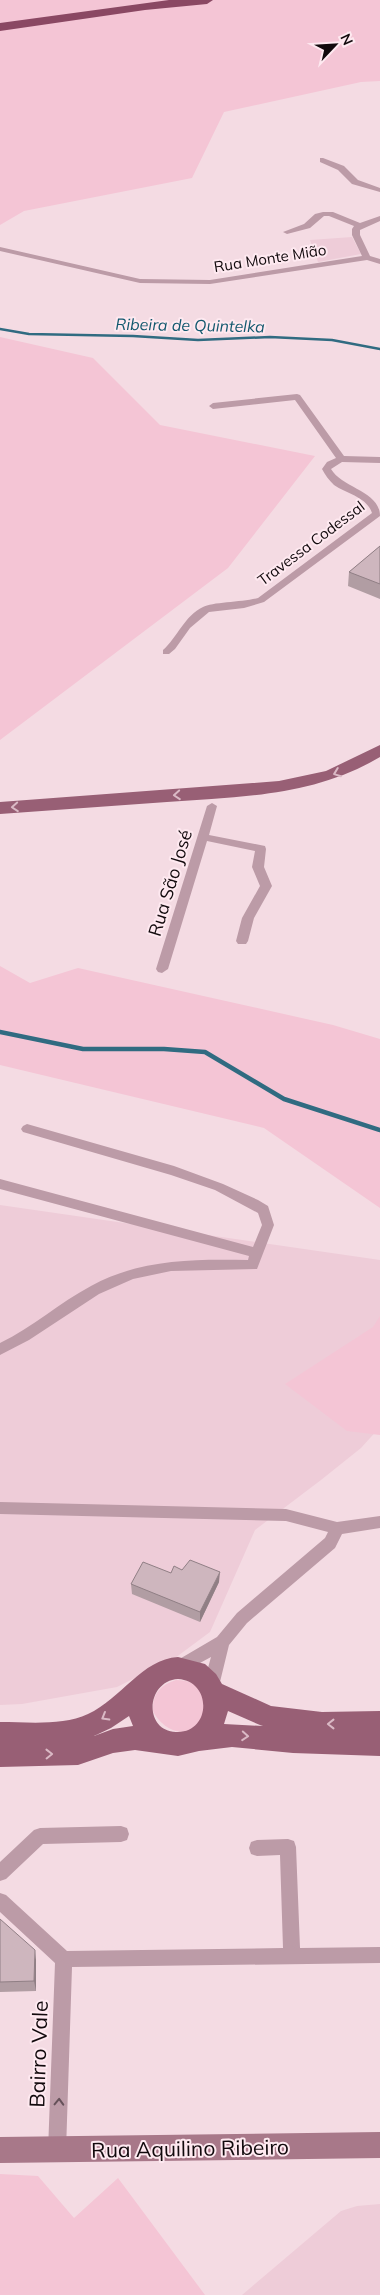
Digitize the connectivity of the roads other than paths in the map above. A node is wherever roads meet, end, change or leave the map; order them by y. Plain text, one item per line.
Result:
1 (207, 0) edge
2 (0, 27) edge
3 (323, 160) dead end
4 (380, 190) edge
5 (380, 218) edge
6 (360, 226) junction
7 (287, 232) dead end
8 (0, 249) edge
9 (375, 259) edge
10 (212, 406) dead end
11 (341, 459) junction
12 (380, 460) edge
13 (166, 652) dead end
14 (380, 750) edge
15 (380, 767) edge
16 (212, 806) junction
17 (0, 808) edge
18 (0, 822) edge
19 (202, 837) junction
20 (242, 941) dead end
21 (162, 969) dead end
22 (27, 1129) dead end
23 (0, 1184) edge
24 (257, 1253) junction
25 (0, 1349) edge
26 (0, 1508) edge
27 (380, 1522) edge
28 (337, 1528) junction
29 (222, 1642) junction
30 (175, 1669) junction
31 (144, 1688) junction
32 (213, 1690) junction
33 (380, 1723) edge
34 (0, 1734) edge
35 (197, 1739) junction
36 (167, 1742) junction
37 (380, 1744) edge
38 (0, 1755) edge
39 (121, 1834) dead end
40 (257, 1848) dead end
41 (0, 1873) edge
42 (0, 1900) edge
43 (380, 1955) edge
44 (292, 1956) junction
45 (64, 1959) junction
46 (380, 2145) edge
47 (0, 2150) edge
48 (58, 2150) junction

1 - 2 highway
3 - 4 street
5 - 6 street
6 - 7 street
6 - 9 street
8 - 9 street, Rua Monte Mião
10 - 11 street
11 - 12 street
11 - 13 street, Travessa Codessal
14 -> 17 main road
15 - 16 main road
16 - 18 main road
16 - 19 street, Rua São José
19 - 20 street
19 - 21 street, Rua São José
22 - 24 street
23 - 24 street
24 - 25 street
26 - 28 street
27 - 28 street
28 - 29 street
29 - 30 street
29 - 32 street
30 - 31 main road
30 - 32 main road
31 -> 34 main road
31 - 36 main road
33 -> 32 main road
32 - 35 main road
35 - 36 main road
35 -> 37 main road
38 -> 36 main road
39 - 41 street
40 - 44 street
42 - 45 street
43 - 44 street
44 - 45 street
48 -> 45 street, Bairro Vale
46 - 48 street, Rua Aquilino Ribeiro
47 - 48 street, Rua Aquilino Ribeiro

